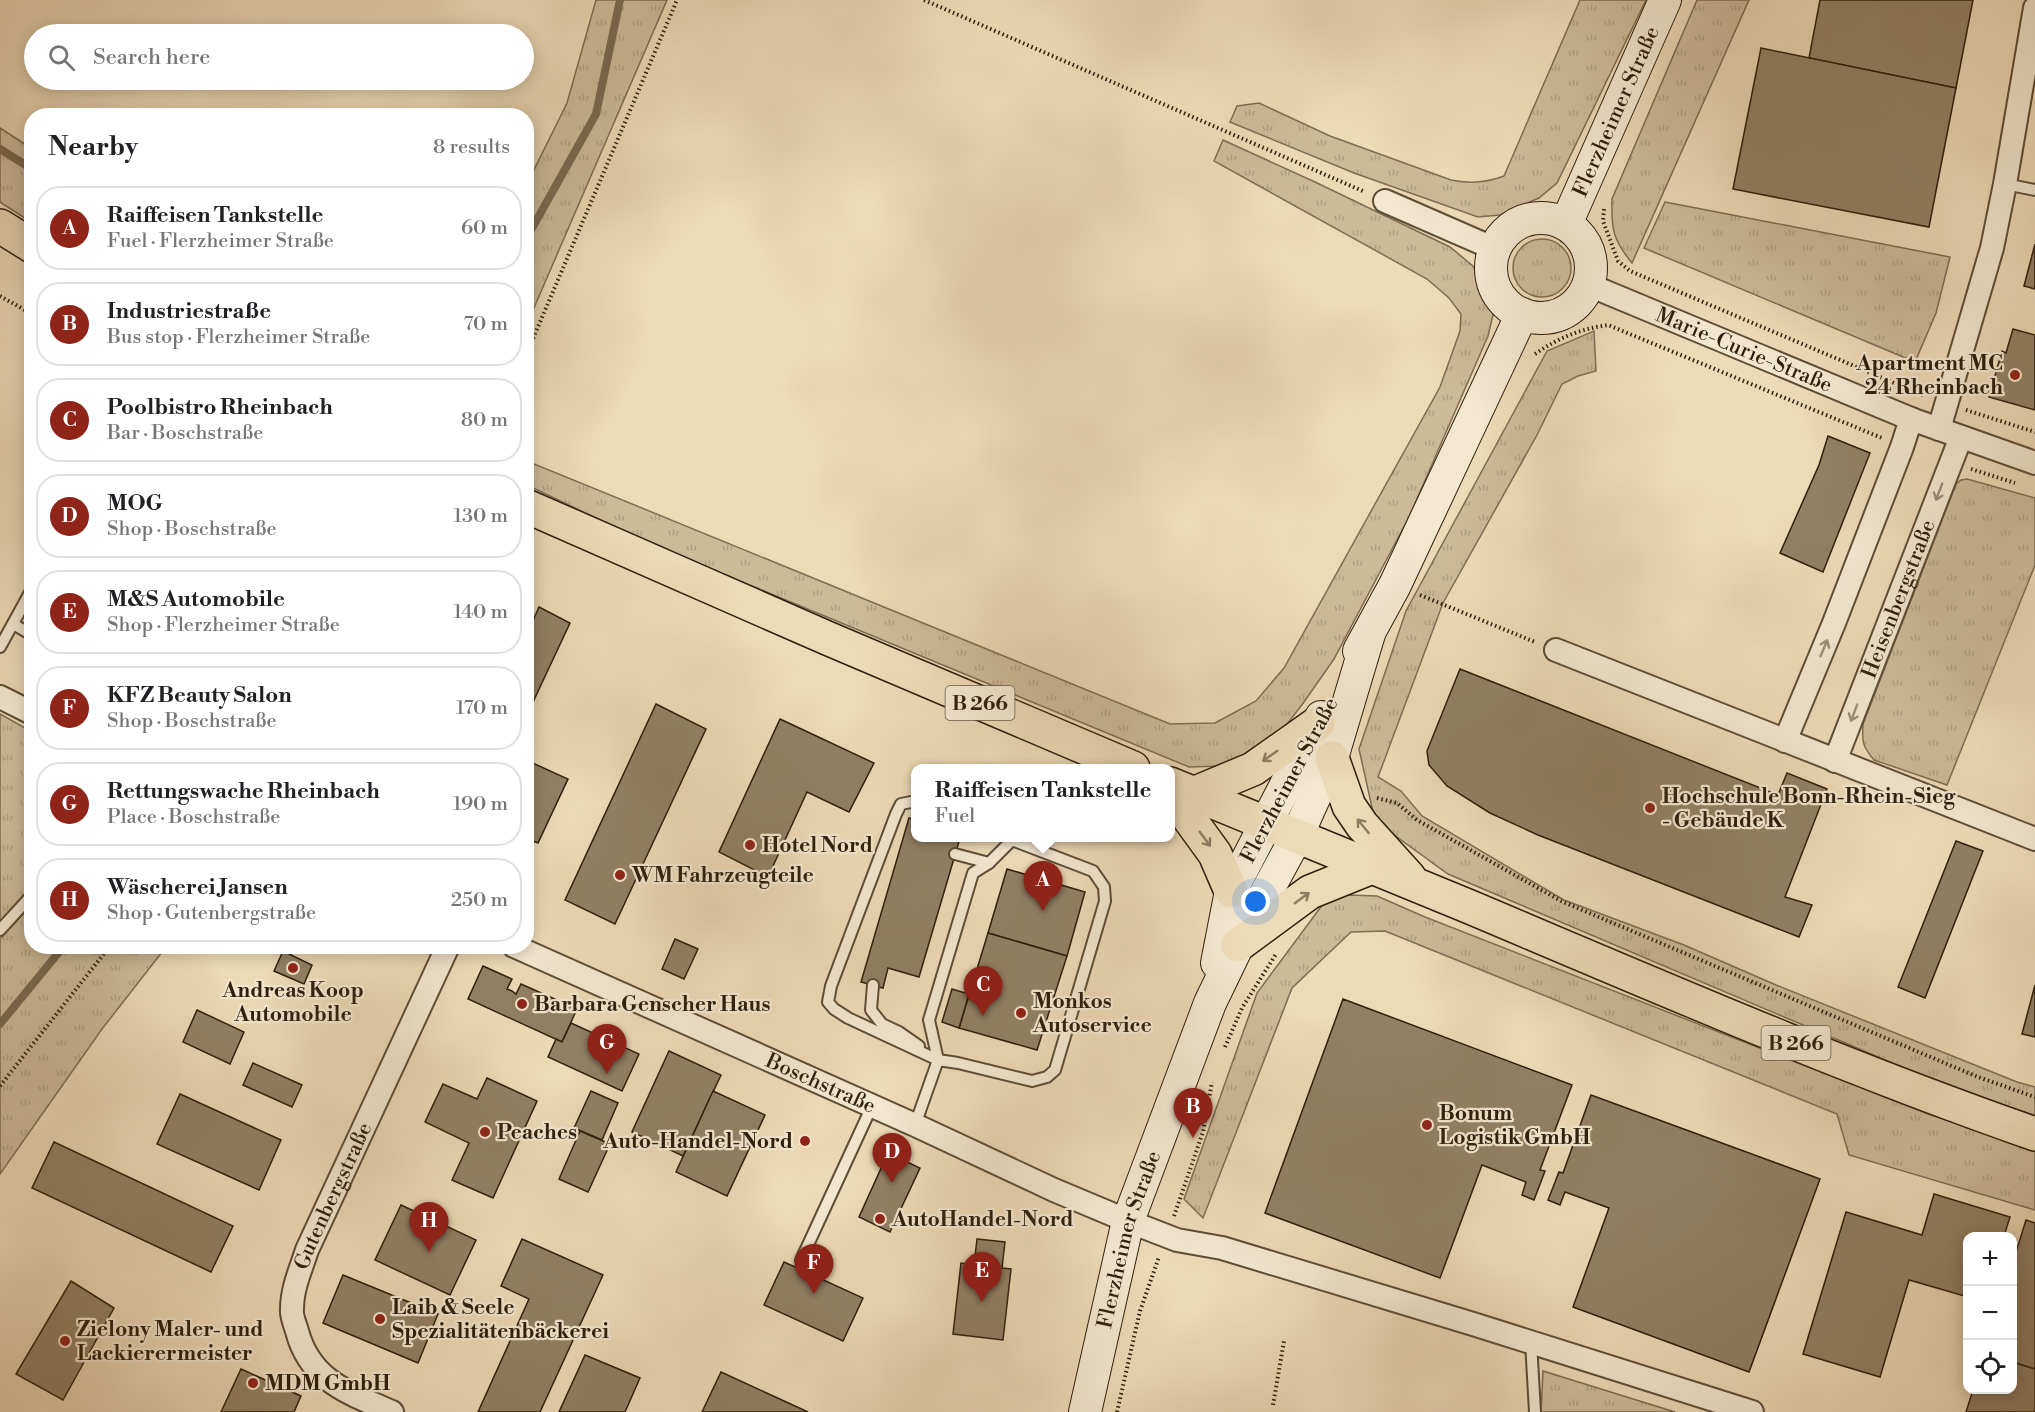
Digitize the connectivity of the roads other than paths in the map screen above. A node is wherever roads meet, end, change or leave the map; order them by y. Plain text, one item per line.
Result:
1 (1665, 0) edge
2 (2035, 9) edge
3 (2005, 184) junction
4 (2035, 190) edge
5 (1385, 201) road end
6 (1566, 224) junction
7 (0, 226) edge
8 (24, 241) edge
9 (1495, 249) junction
10 (1589, 285) junction
11 (1522, 314) junction
12 (1911, 419) junction
13 (1939, 429) junction
14 (1961, 437) junction
15 (2035, 463) edge
16 (534, 510) edge
17 (24, 604) edge
18 (13, 624) junction
19 (24, 630) edge
20 (1369, 633) junction
21 (0, 648) edge
22 (1556, 650) road end
23 (0, 697) edge
24 (24, 709) edge
25 (1318, 723) junction
26 (1785, 741) junction
27 (1332, 758) junction
28 (1834, 761) junction
29 (1124, 764) edge
30 (1178, 790) edge
31 (911, 802) edge
32 (1265, 822) junction
33 (1297, 836) junction
34 (2035, 839) edge
35 (1006, 842) edge
36 (1017, 842) edge
37 (955, 854) dead end
38 (988, 863) junction
39 (1372, 867) junction
40 (1416, 885) junction
41 (1231, 891) junction
42 (24, 904) edge
43 (0, 930) edge
44 (1238, 945) junction
45 (444, 954) edge
46 (532, 954) edge
47 (873, 985) dead end
48 (1210, 1003) junction
49 (938, 1060) junction
50 (872, 1106) junction
51 (915, 1125) junction
52 (2035, 1134) edge
53 (1128, 1221) junction
54 (801, 1260) dead end
55 (1531, 1342) junction
56 (1746, 1411) edge
57 (392, 1412) edge
58 (1085, 1412) edge
59 (1535, 1412) edge

1 - 6 main road, Flerzheimer Straße
2 - 3 street
3 - 4 lane
3 - 13 street
5 - 9 street
6 - 9 main road, Flerzheimer Straße
6 - 10 main road, Flerzheimer Straße
7 - 8 main road
9 - 11 main road
10 - 11 main road
10 - 12 street, Marie-Curie-Straße
11 - 20 main road, Flerzheimer Straße
12 - 13 street, Marie-Curie-Straße
26 -> 12 street
13 - 14 street, Marie-Curie-Straße
14 - 15 street, Marie-Curie-Straße
14 -> 28 street, Heisenbergstraße
16 - 29 main road, B 266
17 - 18 lane
18 - 19 lane
18 - 21 lane
20 - 25 main road, Flerzheimer Straße
20 - 27 main road, Flerzheimer Straße
22 - 26 street
23 - 24 street
25 -> 30 main road
25 - 32 main road, Flerzheimer Straße
26 - 28 street
27 - 33 main road, Flerzheimer Straße
40 -> 27 main road
28 - 34 street
30 - 32 main road, B 266
30 -> 41 main road
31 - 49 lane
32 - 33 main road, B 266
32 - 41 main road, Flerzheimer Straße
33 - 39 main road, B 266
33 - 44 main road, Flerzheimer Straße
35 - 38 lane
36 - 49 lane
37 - 38 lane
38 - 49 lane
39 - 40 main road, B 266
44 -> 39 main road
40 - 52 main road, B 266
41 - 48 main road, Flerzheimer Straße
42 - 43 lane
44 - 48 main road, Flerzheimer Straße
45 - 57 street, Gutenbergstraße
46 - 50 street, Boschstraße
47 - 49 lane
48 - 53 main road, Flerzheimer Straße
49 - 51 lane
50 - 51 street, Boschstraße
50 - 54 lane
51 - 53 street, Boschstraße
53 - 55 street, Boschstraße
53 - 58 main road, Flerzheimer Straße
55 - 56 street, Boschstraße
55 - 59 lane

